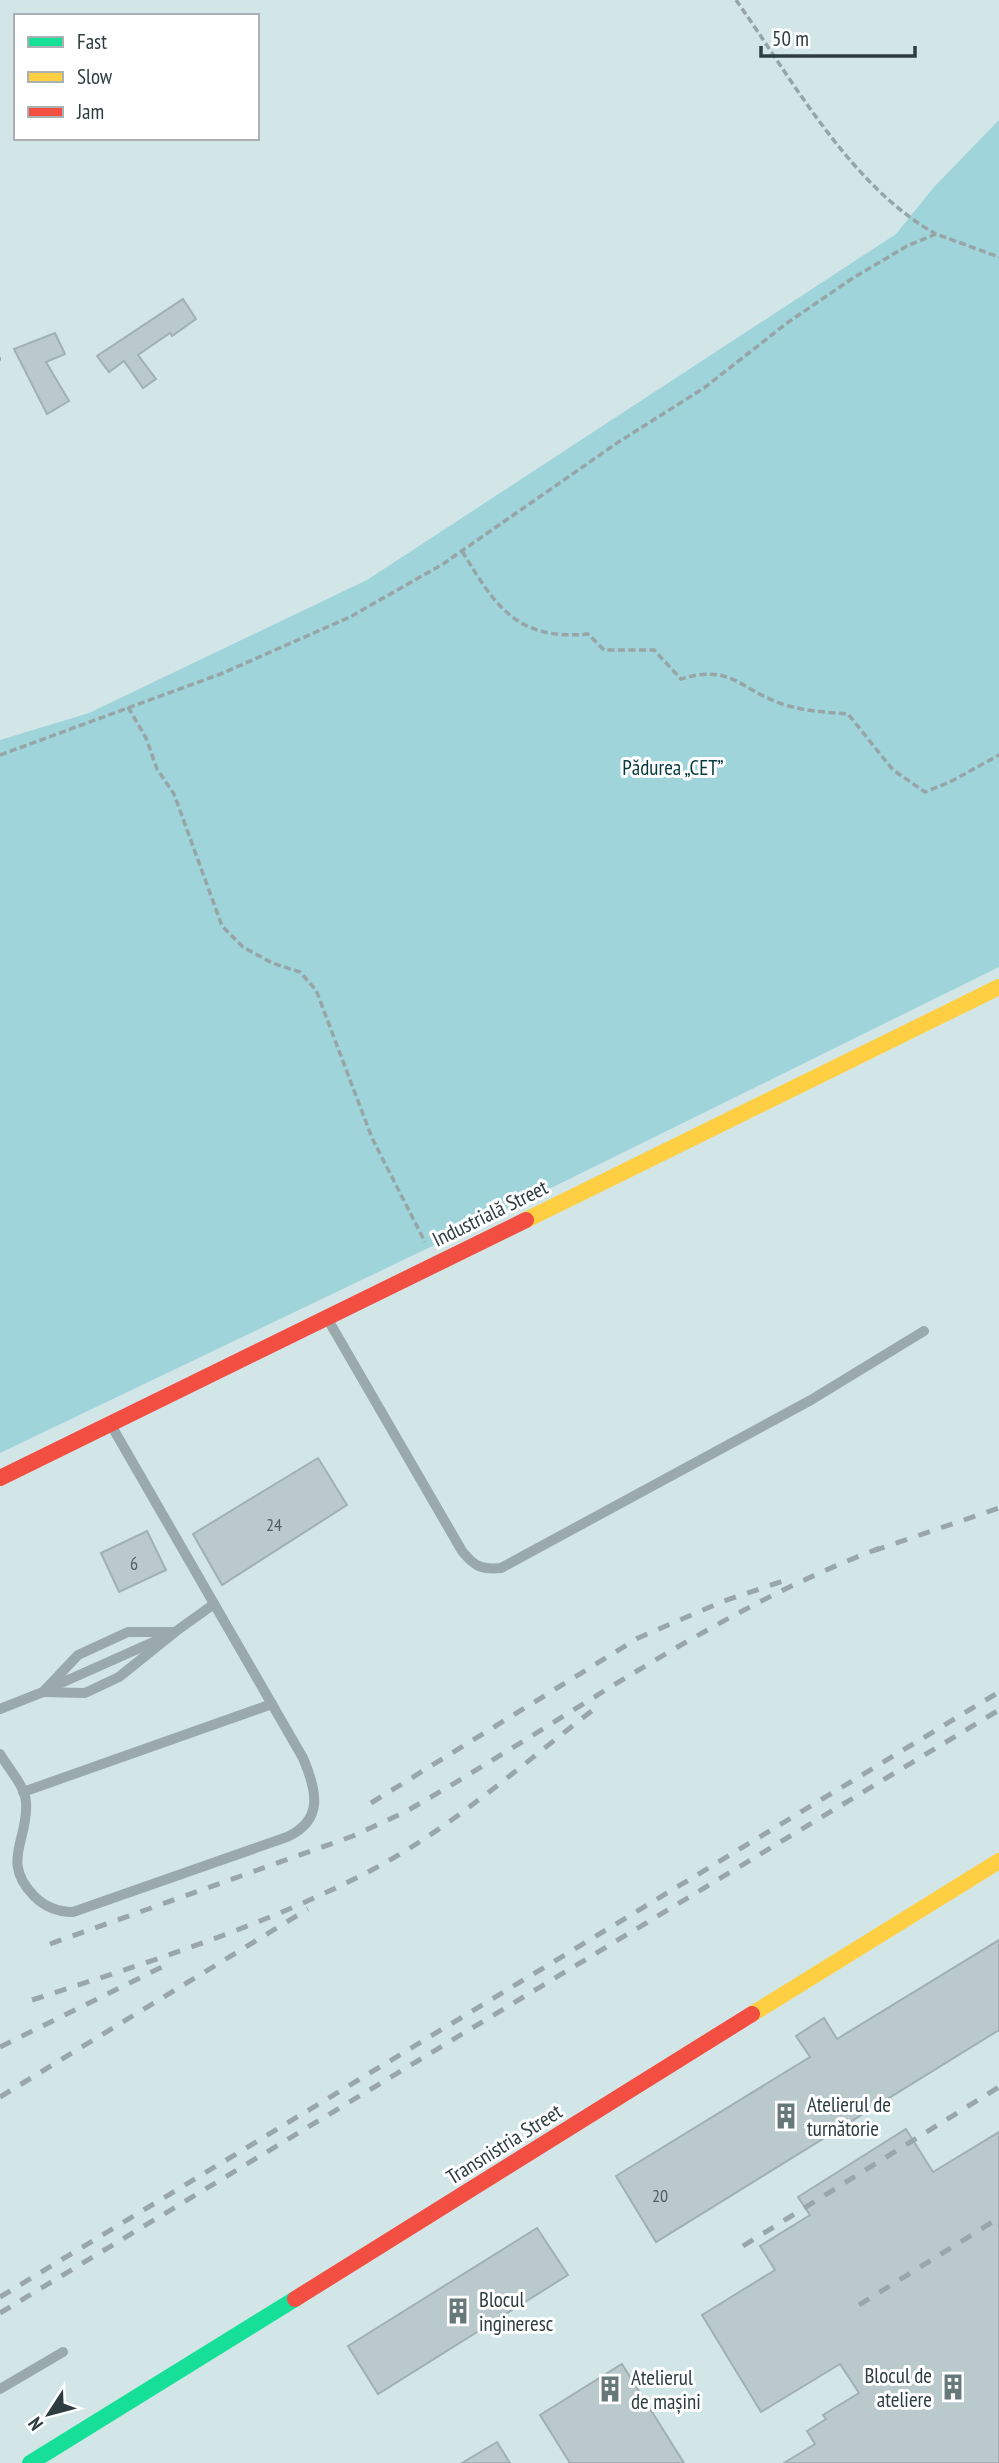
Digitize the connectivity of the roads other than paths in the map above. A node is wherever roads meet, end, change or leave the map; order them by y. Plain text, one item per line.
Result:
1 (999, 988) edge
2 (326, 1316) junction
3 (924, 1331) dead end
4 (110, 1422) junction
5 (0, 1478) edge
6 (214, 1604) junction
7 (175, 1632) junction
8 (43, 1692) junction
9 (272, 1704) junction
10 (0, 1709) edge
11 (0, 1754) edge
12 (23, 1792) junction
13 (999, 1861) edge
14 (63, 2351) dead end
15 (0, 2389) edge
16 (30, 2463) edge

1 - 2 street, Industrială Street
2 - 3 lane
2 - 4 street, Industrială Street
4 - 5 street, Industrială Street
4 - 6 lane
6 - 7 lane
6 - 9 lane
7 - 8 lane
7 - 8 lane
7 - 8 lane
8 - 10 lane
9 - 12 lane
9 - 12 lane
11 - 12 lane
13 - 16 street, Transnistria Street
14 - 15 lane

